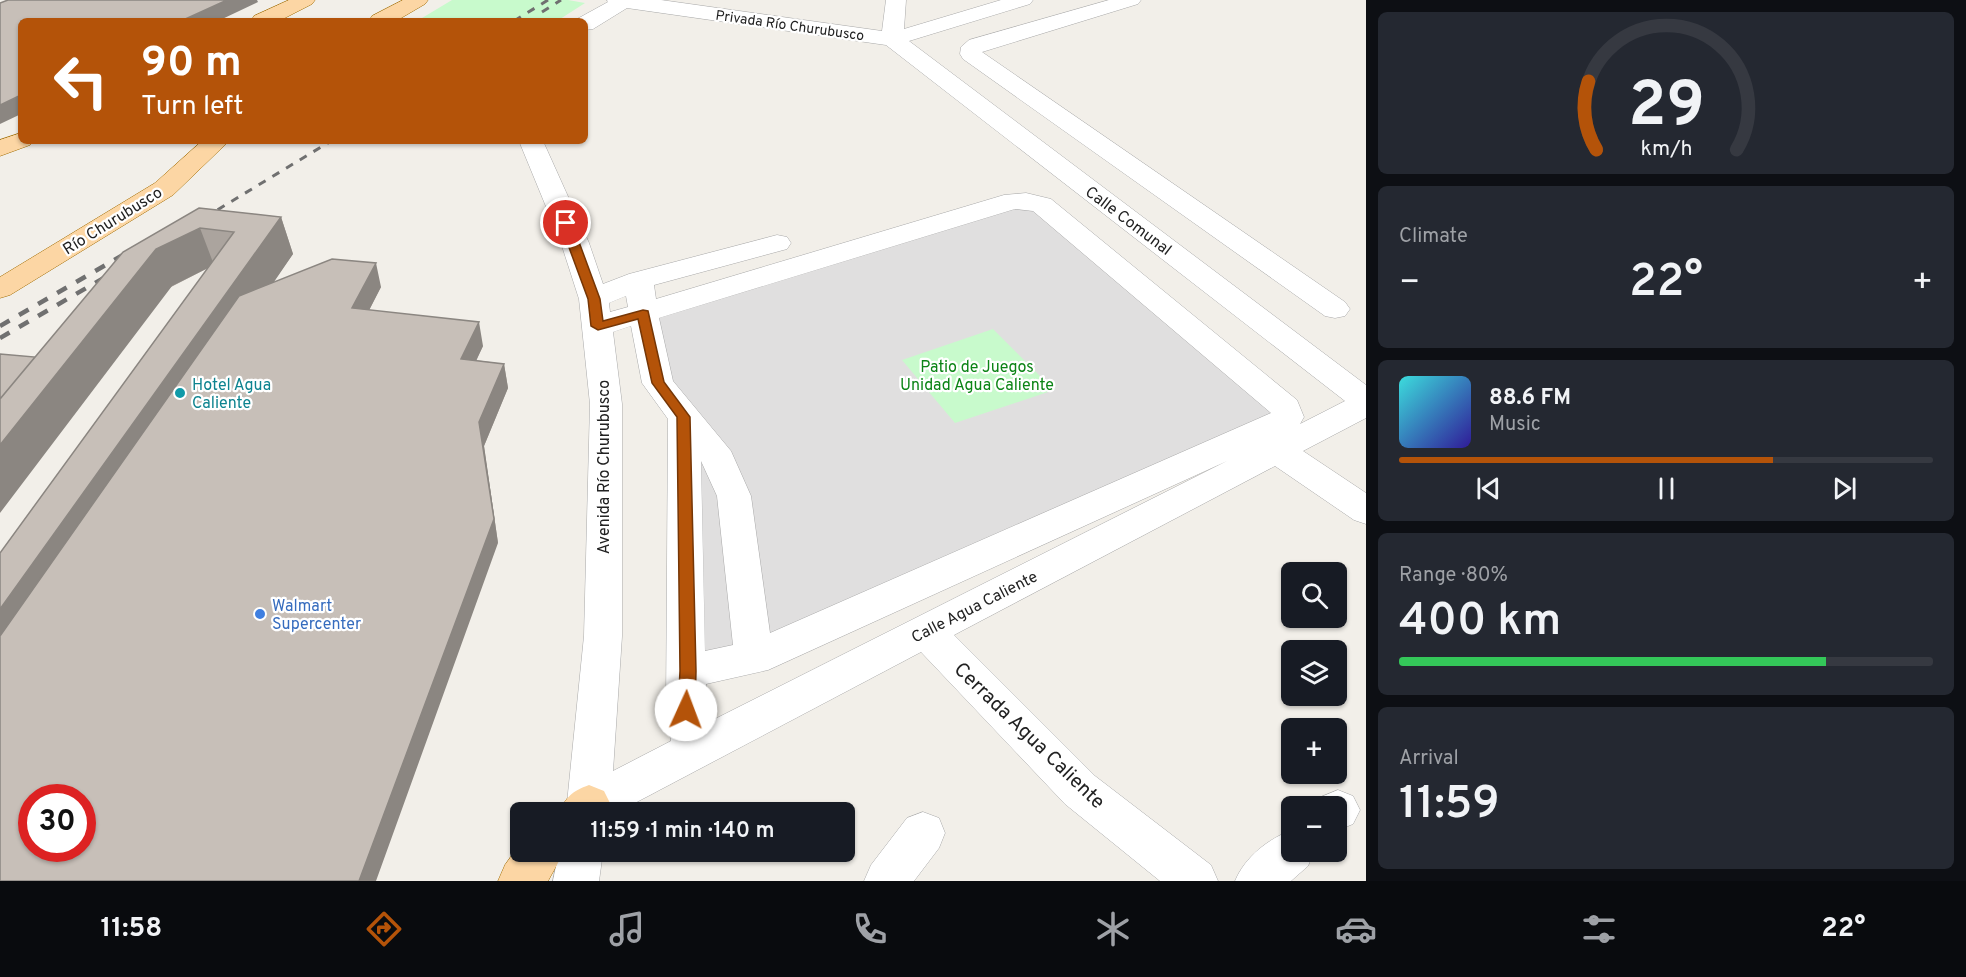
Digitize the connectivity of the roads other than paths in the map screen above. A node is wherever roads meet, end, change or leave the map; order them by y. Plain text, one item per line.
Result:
1 (304, 0) edge
2 (418, 0) edge
3 (622, 0) edge
4 (896, 0) edge
5 (1023, 0) edge
6 (1131, 0) edge
7 (973, 15) junction
8 (268, 18) edge
9 (385, 18) edge
10 (588, 22) edge
11 (1006, 37) junction
12 (892, 39) junction
13 (18, 141) edge
14 (214, 144) edge
15 (532, 144) edge
16 (0, 149) edge
17 (777, 243) dead end
18 (639, 280) junction
19 (0, 289) edge
20 (1335, 309) dead end
21 (596, 312) junction
22 (643, 314) junction
23 (1366, 402) edge
24 (684, 417) junction
25 (1276, 450) junction
26 (1366, 511) edge
27 (925, 631) junction
28 (754, 658) junction
29 (688, 671) junction
30 (694, 751) junction
31 (587, 802) edge
32 (601, 802) edge
33 (923, 833) dead end
34 (1281, 861) edge
35 (535, 862) edge
36 (579, 862) edge
37 (521, 881) edge
38 (576, 881) edge
39 (886, 881) edge
40 (1195, 881) edge
41 (1258, 881) edge

1 - 8 main road
2 - 9 main road
3 - 10 street
3 - 12 street, Privada Río Churubusco
4 - 12 street
5 - 7 street
6 - 11 street
7 - 11 street
7 - 12 street
11 - 20 street
12 - 23 street, Calle Comunal
13 - 16 main road
14 - 19 main road, Río Churubusco
15 - 21 street, Avenida Río Churubusco
17 - 18 street
18 - 21 street
18 - 22 street
21 - 22 street
21 - 31 street, Avenida Río Churubusco
22 - 24 street
22 - 28 street
23 - 25 street, Calle Agua Caliente
24 - 28 street
24 - 29 street
25 - 26 street
25 - 27 street, Calle Agua Caliente
27 - 30 street, Calle Agua Caliente
27 - 40 street, Cerrada Agua Caliente
28 - 29 street
29 - 30 street
30 - 32 street, Calle Agua Caliente
33 - 39 street
34 - 41 street
35 - 37 main road
36 - 38 street

